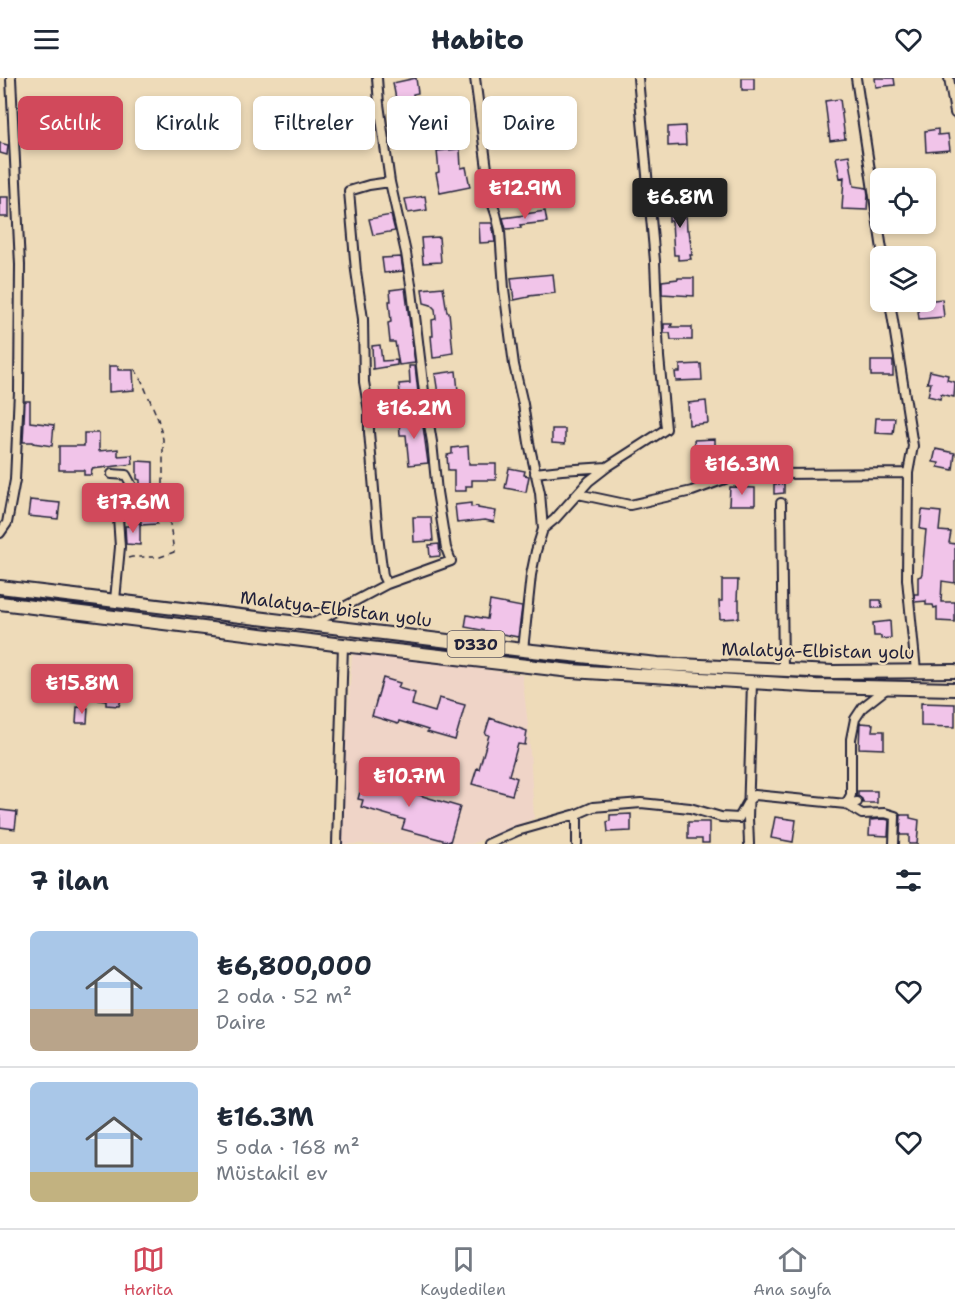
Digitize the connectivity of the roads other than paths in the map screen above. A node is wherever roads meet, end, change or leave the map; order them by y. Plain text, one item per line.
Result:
1 (11, 78) edge
2 (377, 78) edge
3 (475, 78) edge
4 (638, 78) edge
5 (856, 78) edge
6 (949, 78) edge
7 (955, 113) edge
8 (390, 182) junction
9 (882, 246) edge
10 (892, 312) edge
11 (607, 467) junction
12 (535, 473) junction
13 (908, 473) junction
14 (112, 474) dead end
15 (578, 494) junction
16 (781, 503) dead end
17 (543, 529) junction
18 (0, 533) edge
19 (387, 584) junction
20 (0, 586) edge
21 (115, 600) junction
22 (0, 603) edge
23 (312, 624) junction
24 (343, 645) junction
25 (523, 650) junction
26 (783, 670) junction
27 (955, 670) edge
28 (916, 672) junction
29 (752, 682) junction
30 (887, 688) junction
31 (955, 689) edge
32 (749, 800) junction
33 (857, 802) dead end
34 (846, 804) junction
35 (577, 814) junction
36 (337, 844) edge
37 (488, 844) edge
38 (577, 844) edge
39 (749, 844) edge
40 (894, 844) edge

1 - 18 street
2 - 8 street
3 - 12 street
4 - 11 street
5 - 9 street
6 - 7 street
8 - 19 street
8 - 19 street
10 - 13 street
11 - 12 street
11 - 15 street
12 - 17 street
13 - 15 street
13 - 28 street
14 - 21 street
15 - 17 street
16 - 26 street
17 - 25 street
19 - 23 street
20 - 21 main road, Malatya-Elbistan yolu / D330
21 - 23 main road, Malatya-Elbistan yolu / D330
22 - 24 main road, Malatya-Elbistan yolu / D330
23 - 25 main road, Malatya-Elbistan yolu / D330
24 - 29 main road, Malatya-Elbistan yolu / D330
24 - 36 street
25 - 26 main road, Malatya-Elbistan yolu / D330
26 - 28 main road, Malatya-Elbistan yolu / D330
27 - 28 main road, Malatya-Elbistan yolu / D330
29 - 30 main road, Malatya-Elbistan yolu / D330
29 - 32 street
30 - 31 main road, Malatya-Elbistan yolu / D330
30 - 34 street
32 - 34 street
32 - 35 street
32 - 39 street
33 - 34 street
34 - 40 street
35 - 37 street
35 - 38 street

